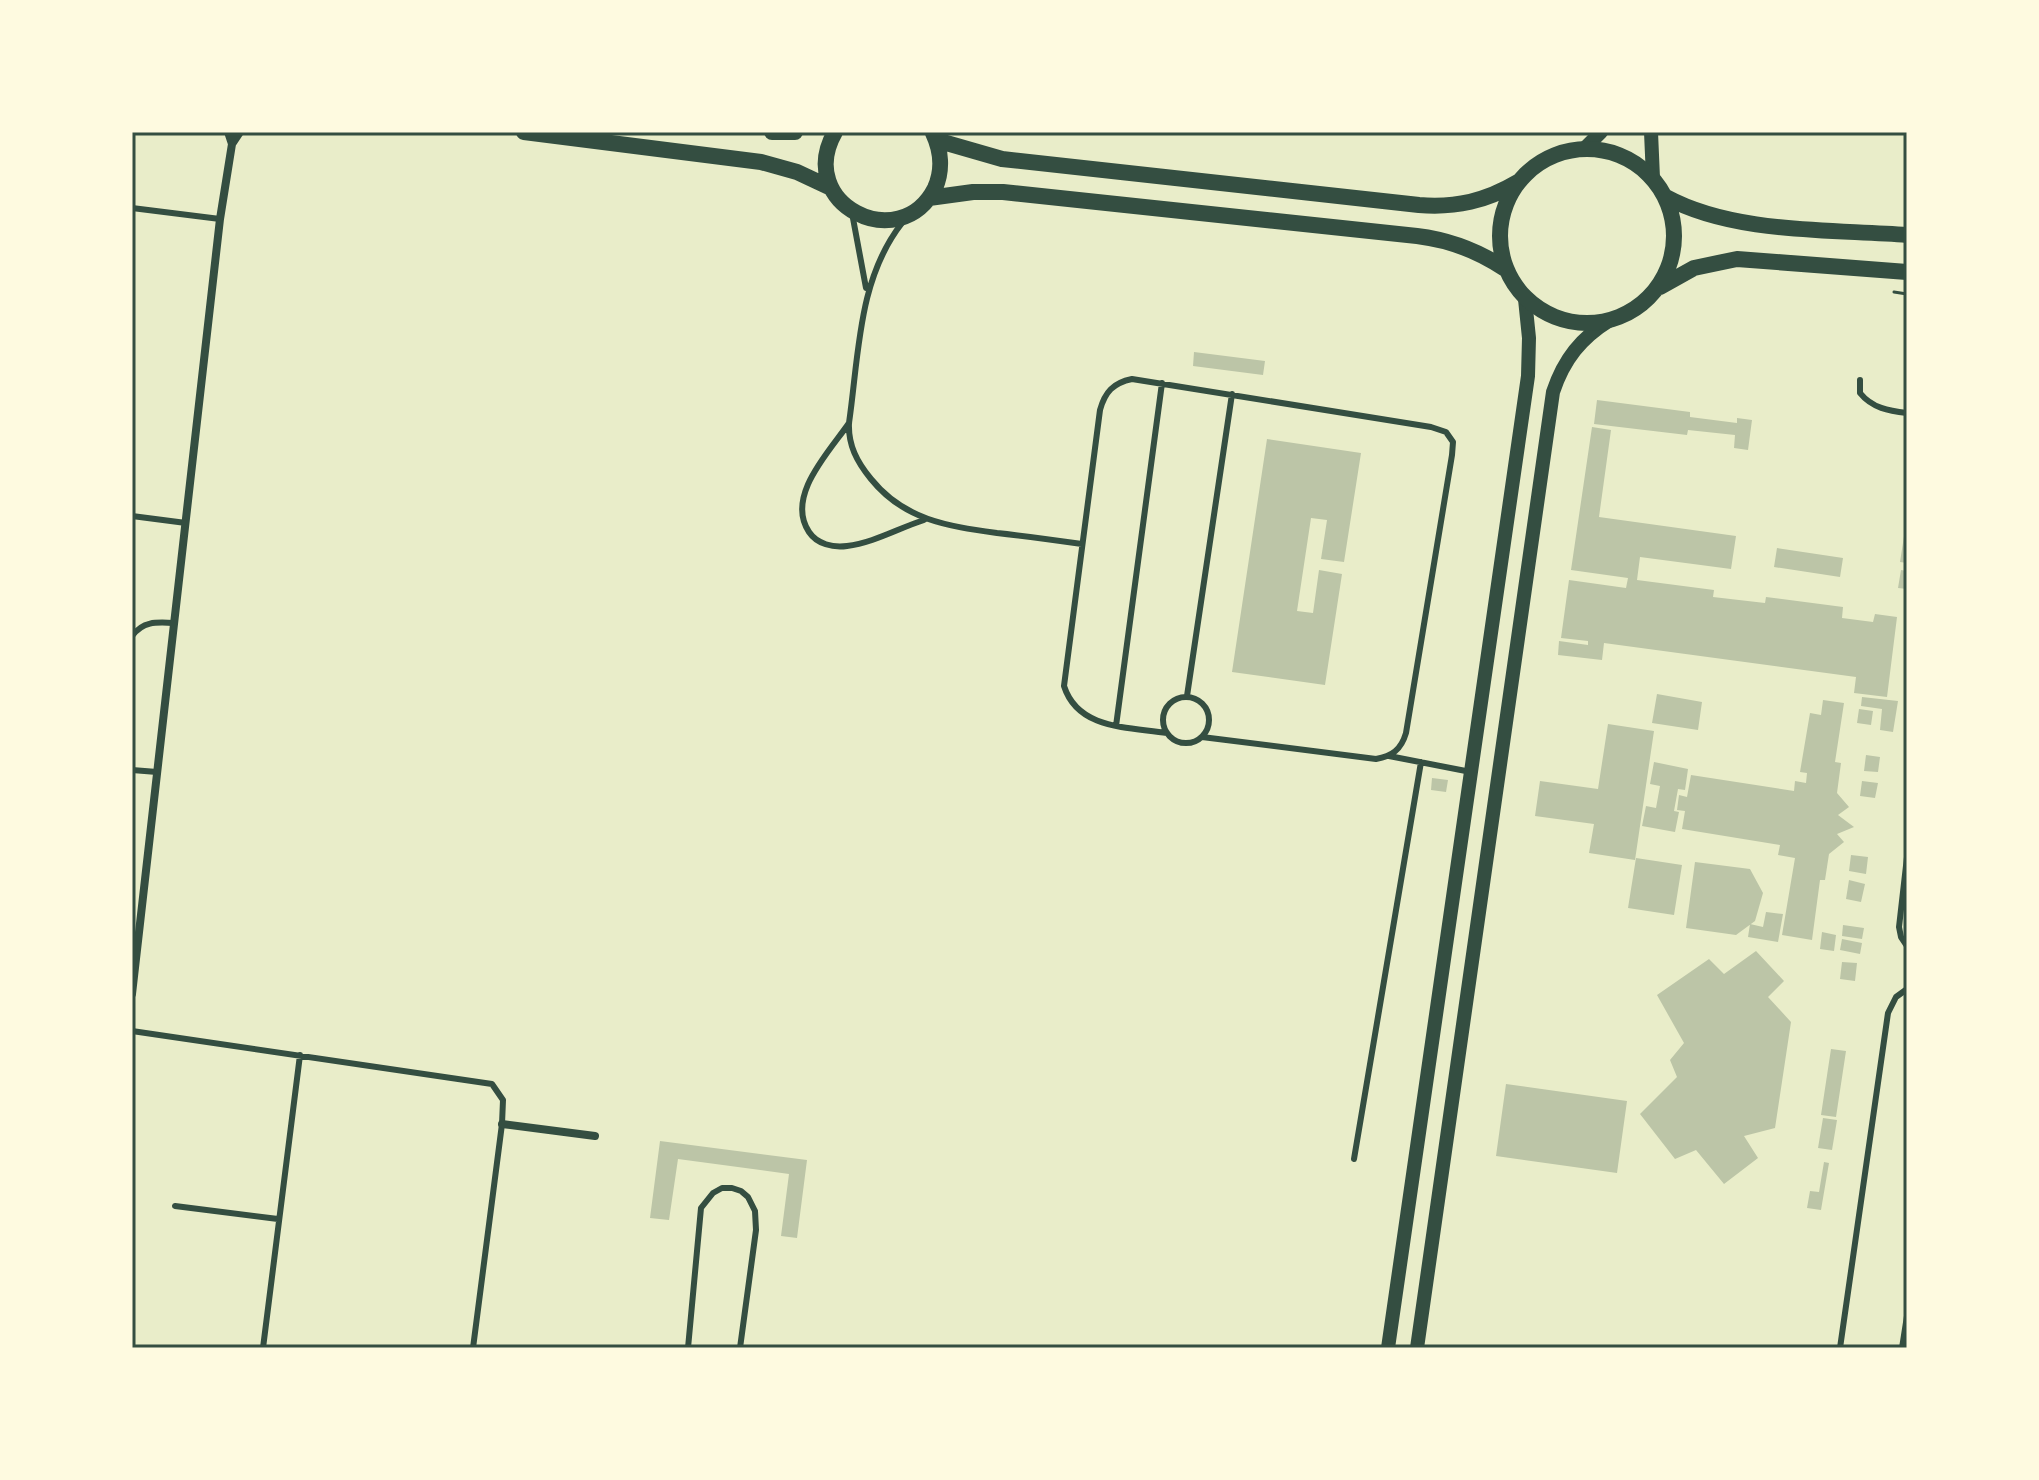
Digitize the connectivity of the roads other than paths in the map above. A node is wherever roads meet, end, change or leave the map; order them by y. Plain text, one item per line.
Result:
1 (228, 132) edge
2 (240, 132) edge
3 (524, 132) edge
4 (772, 132) edge
5 (795, 132) edge
6 (835, 132) edge
7 (1601, 132) edge
8 (1651, 132) edge
9 (934, 136) edge
10 (232, 144) junction
11 (1585, 148) junction
12 (1653, 178) junction
13 (1518, 182) junction
14 (829, 187) junction
15 (1666, 197) junction
16 (929, 198) junction
17 (132, 208) edge
18 (852, 212) junction
19 (909, 215) junction
20 (220, 219) junction
21 (1907, 235) edge
22 (1505, 269) junction
23 (1907, 272) edge
24 (1655, 290) junction
25 (867, 292) junction
26 (1525, 299) junction
27 (1610, 320) junction
28 (1860, 380) dead end
29 (1162, 383) junction
30 (1232, 394) junction
31 (1907, 413) edge
32 (849, 423) junction
33 (132, 516) edge
34 (925, 519) junction
35 (186, 523) junction
36 (1082, 544) junction
37 (174, 623) junction
38 (132, 636) edge
39 (1187, 696) junction
40 (1116, 726) junction
41 (1167, 733) junction
42 (1202, 737) junction
43 (1389, 756) junction
44 (1421, 762) junction
45 (132, 770) edge
46 (157, 772) junction
47 (1471, 772) junction
48 (1907, 857) edge
49 (137, 911) edge
50 (1907, 946) edge
51 (1907, 989) edge
52 (132, 994) edge
53 (132, 1031) edge
54 (300, 1055) junction
55 (502, 1124) junction
56 (595, 1136) dead end
57 (1354, 1159) dead end
58 (175, 1206) dead end
59 (278, 1219) junction
60 (1907, 1316) edge
61 (263, 1348) edge
62 (473, 1348) edge
63 (688, 1348) edge
64 (740, 1348) edge
65 (1388, 1348) edge
66 (1417, 1348) edge
67 (1840, 1348) edge
68 (1902, 1348) edge

1 - 10 street
2 - 10 street
3 - 14 main road
4 - 5 main road
6 - 14 main road
7 - 11 street
8 - 12 street
9 - 13 main road
9 - 16 main road
10 - 20 street
11 - 12 main road
11 - 13 main road
12 - 15 main road
13 - 22 main road
14 - 18 main road
15 - 21 main road
15 - 24 main road
16 - 19 main road
16 - 22 main road
17 - 20 lane
18 - 19 main road
18 - 25 lane
19 - 25 lane
20 - 35 street
22 - 26 main road
23 - 24 main road
24 - 27 main road
25 - 32 lane
26 - 27 main road
26 - 47 street
27 - 66 street
28 - 31 lane
29 - 30 lane
29 - 36 lane
29 - 40 lane
30 - 39 lane
30 - 43 lane
32 - 34 lane
32 - 34 lane
33 - 35 lane
34 - 36 lane
35 - 37 street
36 - 40 lane
37 - 38 lane
37 - 46 street
39 - 41 lane
39 - 42 lane
40 - 41 lane
41 - 42 lane
42 - 43 lane
43 - 44 lane
44 - 47 lane
44 - 57 lane
45 - 46 lane
46 - 49 street
47 - 65 street
48 - 50 lane
49 - 52 street
51 - 67 lane
53 - 54 lane
54 - 55 lane
54 - 59 lane
55 - 56 street
55 - 62 lane
58 - 59 lane
59 - 61 lane
60 - 68 lane
63 - 64 lane

